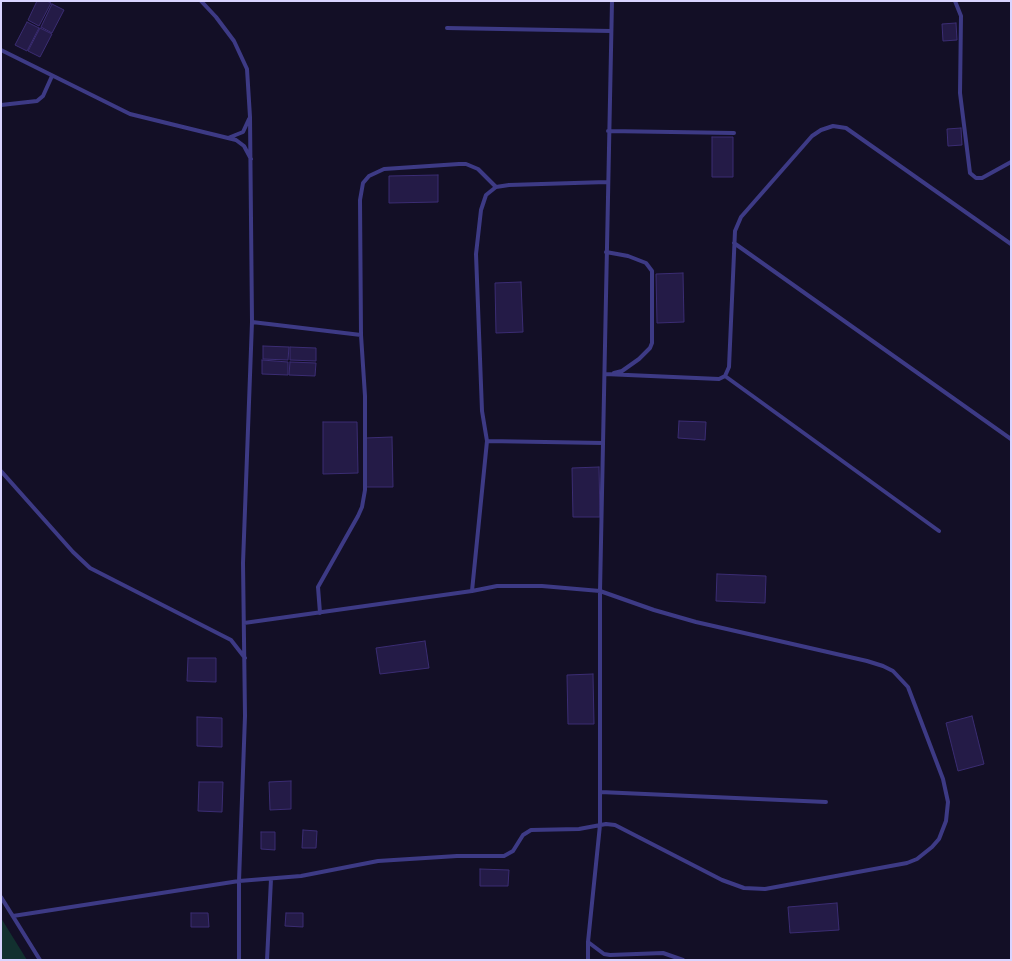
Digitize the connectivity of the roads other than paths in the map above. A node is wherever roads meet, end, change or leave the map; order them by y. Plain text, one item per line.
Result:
1 (201, 1) edge
2 (612, 1) edge
3 (955, 1) edge
4 (447, 28) dead end
5 (611, 31) junction
6 (1, 50) edge
7 (52, 76) junction
8 (1, 105) edge
9 (250, 117) junction
10 (608, 132) junction
11 (734, 133) dead end
12 (228, 138) junction
13 (252, 159) junction
14 (1011, 162) edge
15 (607, 182) junction
16 (496, 187) junction
17 (734, 243) junction
18 (1011, 244) edge
19 (606, 252) junction
20 (252, 322) junction
21 (361, 335) junction
22 (604, 374) junction
23 (725, 376) junction
24 (1011, 439) edge
25 (487, 441) junction
26 (603, 442) junction
27 (1, 471) edge
28 (939, 531) dead end
29 (472, 591) junction
30 (600, 591) junction
31 (320, 613) junction
32 (244, 623) junction
33 (245, 658) junction
34 (600, 792) junction
35 (826, 802) dead end
36 (600, 825) junction
37 (271, 879) junction
38 (239, 881) junction
39 (1, 898) edge
40 (13, 916) junction
41 (588, 942) junction
42 (40, 960) edge
43 (239, 960) edge
44 (266, 960) edge
45 (588, 960) edge
46 (683, 960) edge

1 - 9 lane
2 - 5 lane
3 - 14 lane
4 - 5 lane
5 - 10 lane
6 - 7 lane
7 - 8 lane
7 - 12 lane
9 - 12 lane
9 - 13 lane
10 - 11 lane
10 - 15 lane
12 - 13 lane
13 - 20 lane
15 - 16 lane
15 - 19 lane
16 - 21 lane
16 - 25 lane
17 - 18 lane
17 - 23 lane
17 - 24 lane
19 - 22 lane
19 - 22 lane
20 - 21 lane
20 - 32 lane
21 - 31 lane
22 - 23 lane
22 - 26 lane
23 - 28 lane
25 - 26 lane
25 - 29 lane
26 - 30 lane
27 - 33 lane
29 - 30 lane
29 - 31 lane
30 - 34 lane
30 - 36 lane
31 - 32 lane
32 - 33 lane
33 - 38 lane
34 - 35 lane
34 - 36 lane
36 - 37 lane
36 - 41 lane
37 - 38 lane
37 - 44 lane
38 - 40 lane
38 - 43 lane
39 - 40 lane
40 - 42 lane
41 - 45 lane
41 - 46 lane

